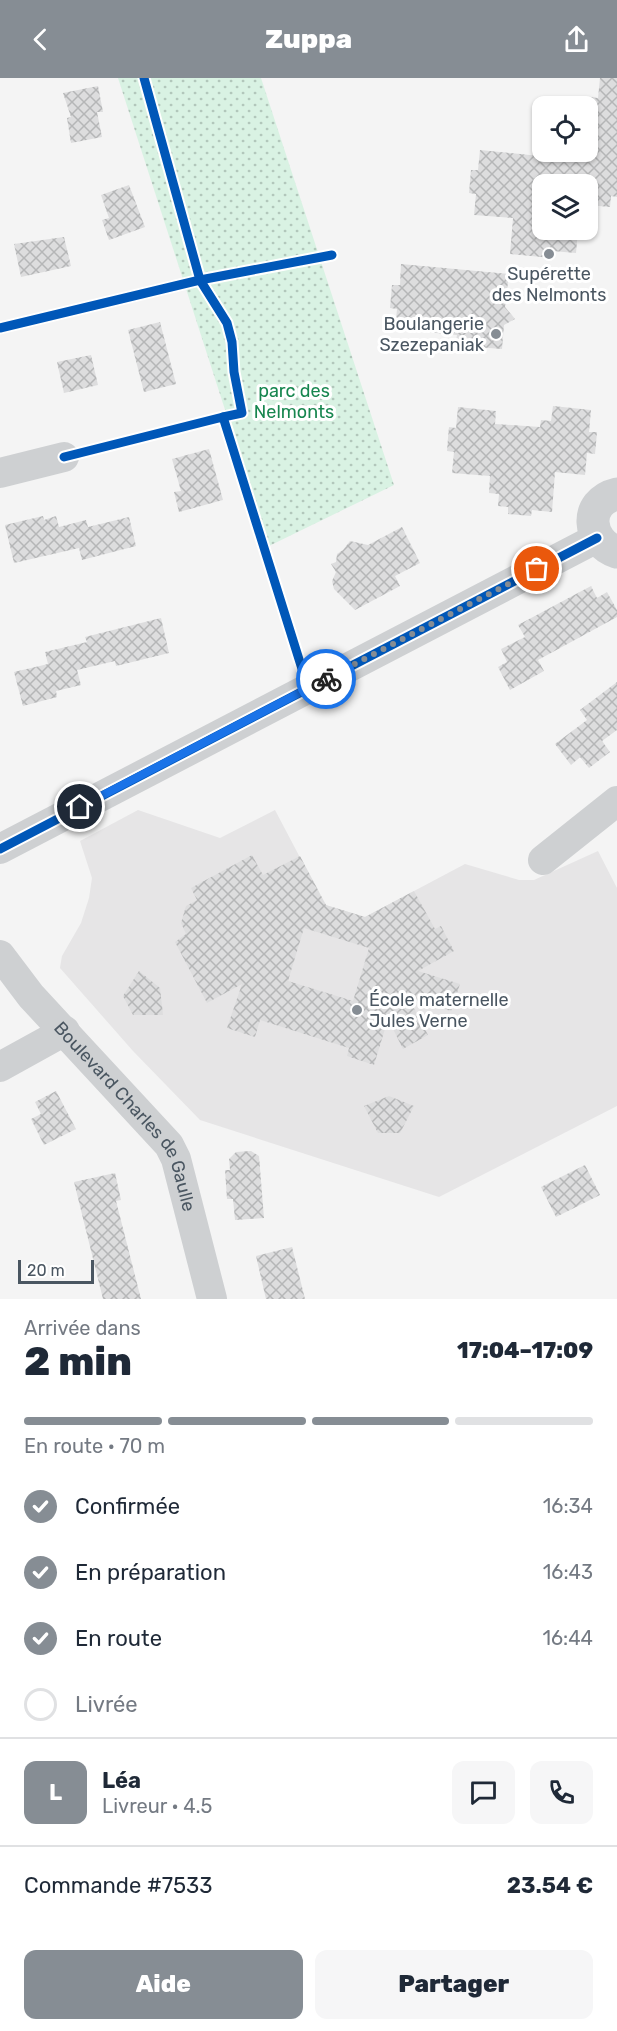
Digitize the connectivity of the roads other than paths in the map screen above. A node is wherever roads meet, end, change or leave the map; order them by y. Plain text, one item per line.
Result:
1 (64, 457) dead end
2 (0, 473) edge
3 (617, 494) edge
4 (607, 545) edge
5 (617, 801) edge
6 (0, 849) edge
7 (543, 860) dead end
8 (0, 956) edge
9 (65, 1031) junction
10 (0, 1066) edge
11 (212, 1299) edge

1 - 2 street
3 - 4 street
4 - 6 street
5 - 7 street
8 - 9 street, Boulevard Charles de Gaulle
9 - 10 street
9 - 11 street, Boulevard Charles de Gaulle

